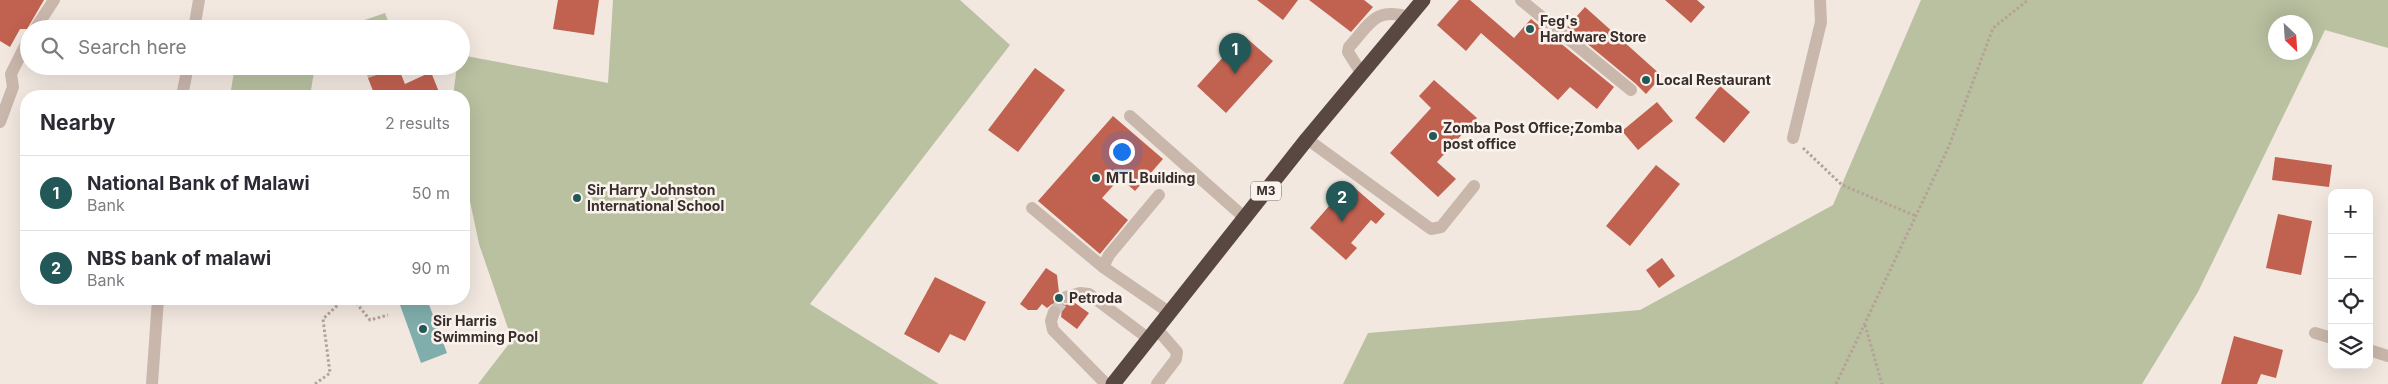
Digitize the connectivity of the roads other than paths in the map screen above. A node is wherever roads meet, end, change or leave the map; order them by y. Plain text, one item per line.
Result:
1 (54, 0) edge
2 (199, 0) edge
3 (1423, 0) edge
4 (1520, 0) edge
5 (1820, 0) edge
6 (1409, 17) junction
7 (41, 20) edge
8 (196, 20) edge
9 (20, 56) edge
10 (1362, 74) junction
11 (186, 75) edge
12 (183, 90) edge
13 (1631, 90) dead end
14 (1130, 116) dead end
15 (0, 122) edge
16 (1793, 138) road end
17 (1307, 139) junction
18 (1474, 186) dead end
19 (1159, 195) dead end
20 (1032, 208) dead end
21 (1245, 218) junction
22 (1103, 267) junction
23 (1066, 297) dead end
24 (158, 305) edge
25 (1054, 312) dead end
26 (1170, 313) junction
27 (2315, 333) dead end
28 (1153, 334) junction
29 (2328, 337) edge
30 (2373, 351) edge
31 (2388, 356) edge
32 (152, 384) edge
33 (1106, 384) edge
34 (1113, 384) edge
35 (1157, 384) edge

1 - 7 street
2 - 8 street
3 - 6 highway, M3
4 - 13 street
5 - 16 street
6 - 10 highway, M3
6 - 10 street
9 - 15 street
10 - 17 highway, M3
11 - 12 street
14 - 21 street
17 - 18 street
17 - 21 highway, M3
19 - 22 street
20 - 22 street
21 - 26 highway, M3
22 - 26 street
23 - 28 street
24 - 32 street
25 - 33 street
26 - 28 highway, M3
27 - 29 street
28 - 34 highway, M3
28 - 35 street
30 - 31 street

